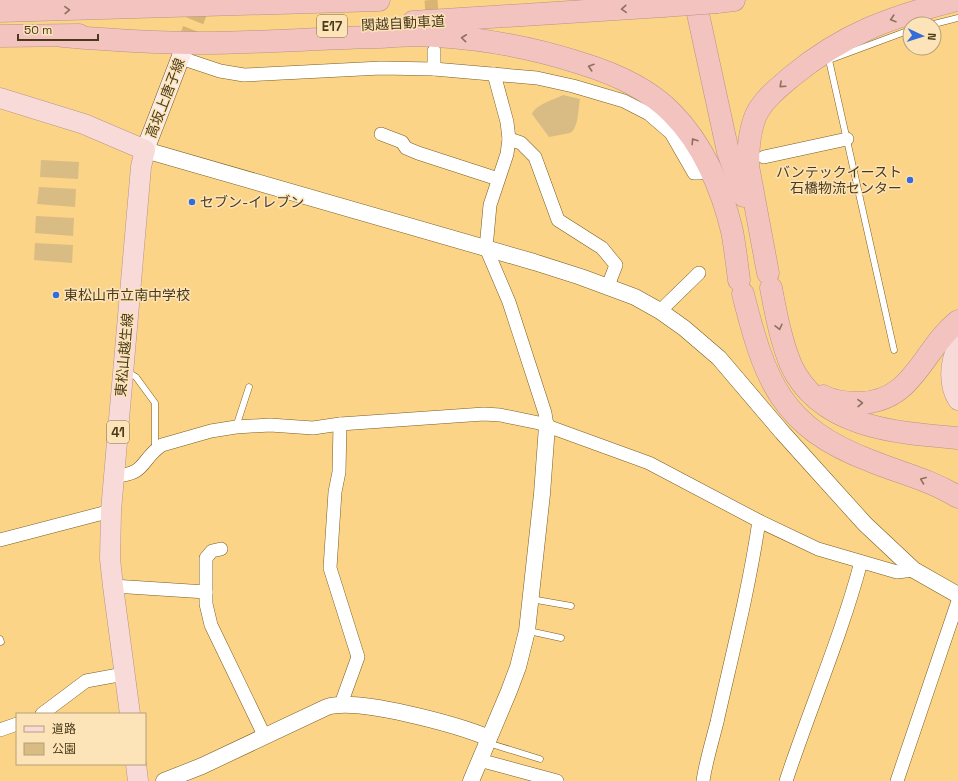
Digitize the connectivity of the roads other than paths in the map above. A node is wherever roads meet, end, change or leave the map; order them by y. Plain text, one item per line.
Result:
1 (39, 0) edge
2 (379, 0) edge
3 (695, 0) edge
4 (957, 0) edge
5 (725, 1) edge
6 (673, 3) edge
7 (0, 4) edge
8 (0, 12) edge
9 (958, 18) edge
10 (942, 22) edge
11 (902, 33) edge
12 (0, 36) edge
13 (63, 36) junction
14 (434, 51) dead end
15 (183, 52) joint
16 (434, 69) junction
17 (494, 74) junction
18 (0, 98) edge
19 (381, 134) dead end
20 (509, 139) junction
21 (847, 139) junction
22 (145, 150) junction
23 (764, 156) dead end
24 (700, 173) dead end
25 (498, 179) junction
26 (760, 229) junction
27 (732, 232) junction
28 (486, 248) junction
29 (698, 272) dead end
30 (608, 286) junction
31 (660, 311) junction
32 (958, 321) edge
33 (958, 346) edge
34 (894, 350) dead end
35 (759, 352) junction
36 (792, 366) junction
37 (123, 368) junction
38 (249, 386) dead end
39 (958, 400) edge
40 (340, 424) junction
41 (547, 426) junction
42 (236, 427) junction
43 (958, 438) edge
44 (155, 450) junction
45 (958, 450) edge
46 (115, 476) junction
47 (958, 497) edge
48 (111, 511) junction
49 (759, 521) junction
50 (0, 540) edge
51 (221, 549) dead end
52 (861, 562) junction
53 (914, 570) junction
54 (112, 586) junction
55 (206, 592) junction
56 (958, 596) edge
57 (531, 599) junction
58 (958, 601) edge
59 (571, 606) dead end
60 (527, 631) junction
61 (561, 638) dead end
62 (124, 674) junction
63 (341, 704) junction
64 (43, 713) edge
65 (130, 713) edge
66 (16, 724) edge
67 (0, 730) edge
68 (265, 737) junction
69 (488, 741) junction
70 (540, 759) dead end
71 (479, 760) junction
72 (136, 765) edge
73 (474, 780) edge
74 (138, 781) edge
75 (164, 781) edge
76 (557, 781) edge
77 (703, 781) edge
78 (786, 781) edge
79 (897, 781) edge

1 - 7 highway
8 -> 2 highway, 関越自動車道 / E17
3 - 26 highway
4 -> 26 highway
5 - 6 highway, 関越自動車道 / E17, bridge
6 -> 13 highway, 関越自動車道 / E17
6 - 27 highway
9 - 10 lane
11 - 21 lane
12 - 13 highway, 関越自動車道 / E17
27 -> 13 highway
14 - 16 street
15 - 16 street
15 - 22 main road, 高坂上唐子線
16 - 17 street
17 - 20 street
17 - 24 street
18 - 22 main road
19 - 25 street
20 - 25 street
20 - 30 street
21 - 23 street
21 - 34 lane
22 - 28 street
22 - 37 main road, 東松山越生線 / 41
25 - 28 street
26 -> 36 highway
27 - 35 highway
28 - 30 street
28 - 41 street
29 - 31 street
30 - 31 street
31 - 53 street
36 -> 32 highway
33 - 39 main road
35 - 45 highway
47 -> 35 highway
36 - 43 highway
37 - 44 lane
37 - 46 main road, 東松山越生線 / 41
38 - 42 lane
40 - 41 street
40 - 42 street
40 - 63 street
41 - 49 street
41 - 57 street
42 - 44 street
44 - 46 street
46 - 48 main road, 東松山越生線 / 41
48 - 50 street
48 - 54 main road, 東松山越生線 / 41
49 - 52 street
49 - 77 street
51 - 55 street
52 - 53 street
52 - 78 street
53 - 56 street
54 - 55 street
54 - 62 main road, 東松山越生線 / 41
55 - 68 street
57 - 59 lane
57 - 60 street
58 - 79 street
60 - 61 lane
60 - 69 street
62 - 64 street
62 - 65 main road, 東松山越生線 / 41
63 - 68 street
63 - 69 street
66 - 67 street
68 - 75 street
69 - 70 lane
69 - 71 street
71 - 73 street
71 - 76 street
72 - 74 main road

